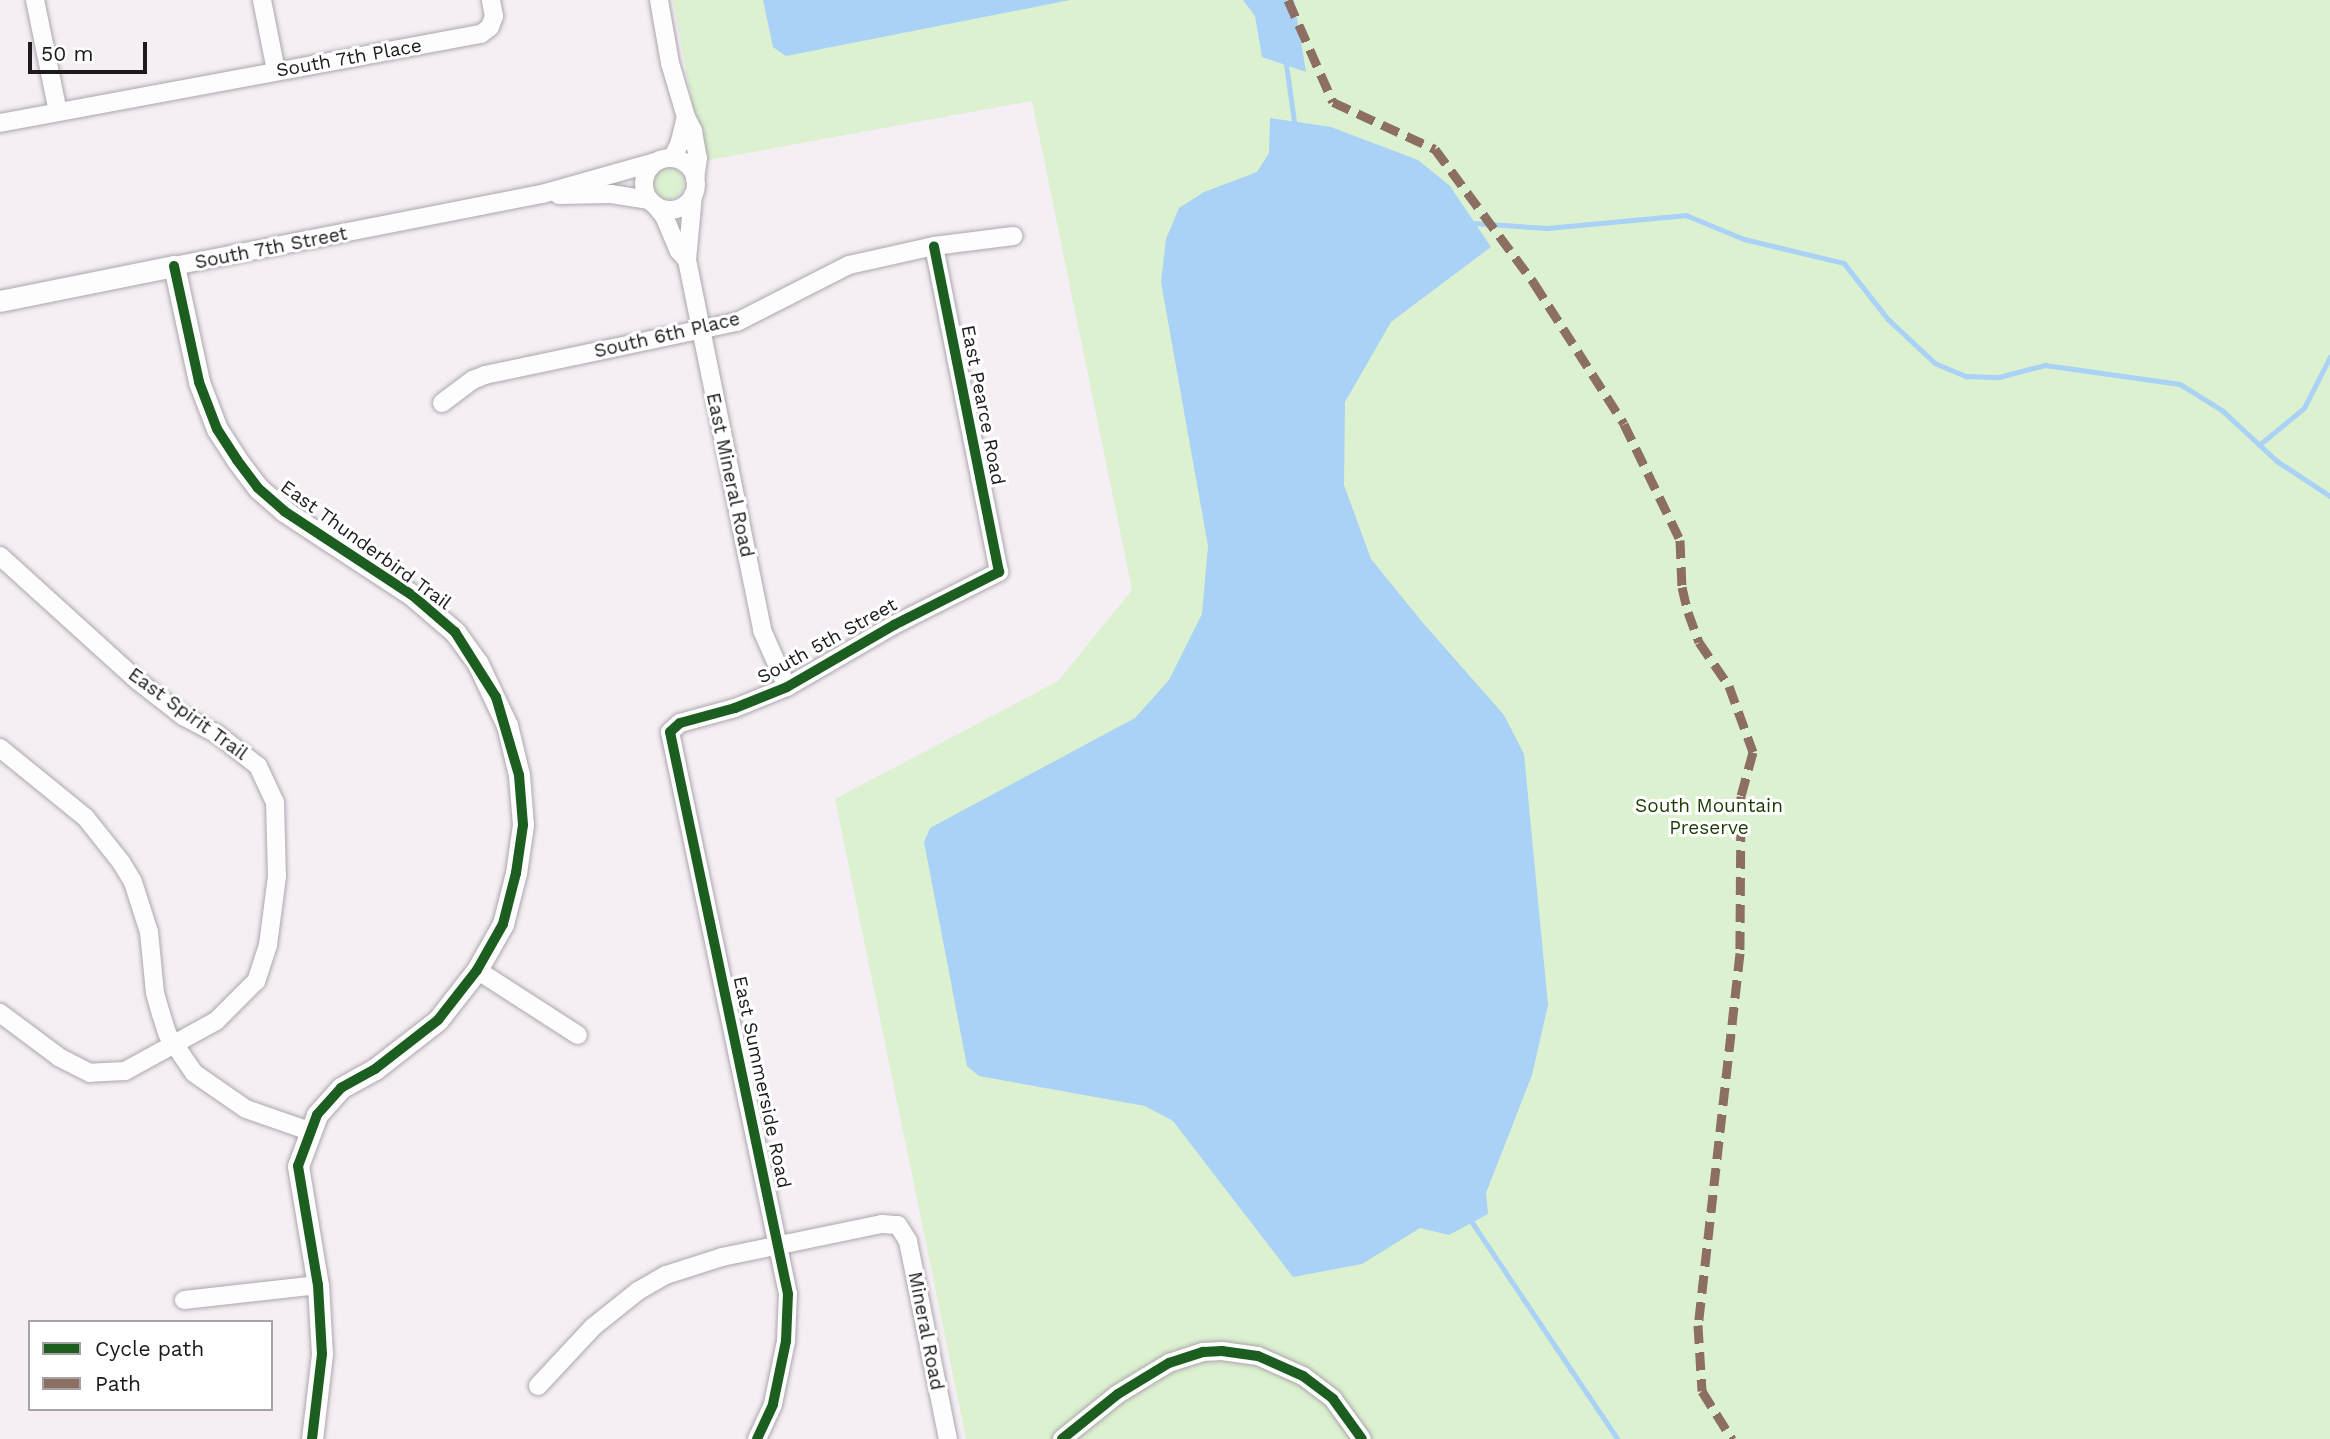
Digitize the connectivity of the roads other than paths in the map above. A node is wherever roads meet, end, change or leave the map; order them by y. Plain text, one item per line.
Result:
1 (35, 0) edge
2 (262, 0) edge
3 (491, 0) edge
4 (659, 0) edge
5 (276, 71) junction
6 (58, 113) junction
7 (686, 117) junction
8 (0, 123) edge
9 (664, 160) junction
10 (694, 187) junction
11 (542, 194) junction
12 (652, 203) junction
13 (1013, 236) dead end
14 (934, 246) junction
15 (687, 260) junction
16 (174, 266) junction
17 (0, 301) edge
18 (701, 331) junction
19 (442, 403) dead end
20 (0, 556) edge
21 (999, 572) joint
22 (787, 687) junction
23 (670, 732) joint
24 (0, 748) edge
25 (477, 970) junction
26 (0, 1013) edge
27 (578, 1035) dead end
28 (173, 1044) junction
29 (309, 1132) junction
30 (779, 1246) junction
31 (317, 1284) junction
32 (184, 1300) dead end
33 (538, 1386) dead end
34 (313, 1439) edge
35 (757, 1439) edge
36 (948, 1439) edge
37 (1062, 1439) edge
38 (1362, 1439) edge

1 - 6 street
2 - 5 street
3 - 5 street, South 7th Place
4 - 7 street, East Mineral Road
5 - 6 street, South 7th Place
6 - 8 street, South 7th Place
7 - 9 street
7 - 10 street, East Mineral Road
9 - 10 street
9 - 11 street, South 7th Street
9 - 12 street
10 - 12 street, South 7th Street
10 - 15 street, East Mineral Road
11 - 12 street, South 7th Street
11 - 16 street, South 7th Street
12 - 15 street, East Mineral Road
13 - 14 street, South 6th Place
14 - 18 street, South 6th Place
14 - 21 street, East Pearce Road
15 - 18 street, East Mineral Road
16 - 17 street, South 7th Street
16 - 25 street, East Thunderbird Trail
18 - 19 street, South 6th Place
18 - 22 street, East Mineral Road
20 - 28 street, East Spirit Trail
21 - 22 street, South 5th Street
22 - 23 street, South 5th Street
23 - 30 street, East Summerside Road
24 - 28 street
25 - 27 street
25 - 29 street, East Thunderbird Trail
26 - 28 street, East Spirit Trail
28 - 29 street
29 - 31 street, East Thunderbird Trail
30 - 33 street
30 - 35 street, East Summerside Road
30 - 36 street, Mineral Road
31 - 32 street
31 - 34 street, East Thunderbird Trail
37 - 38 street

